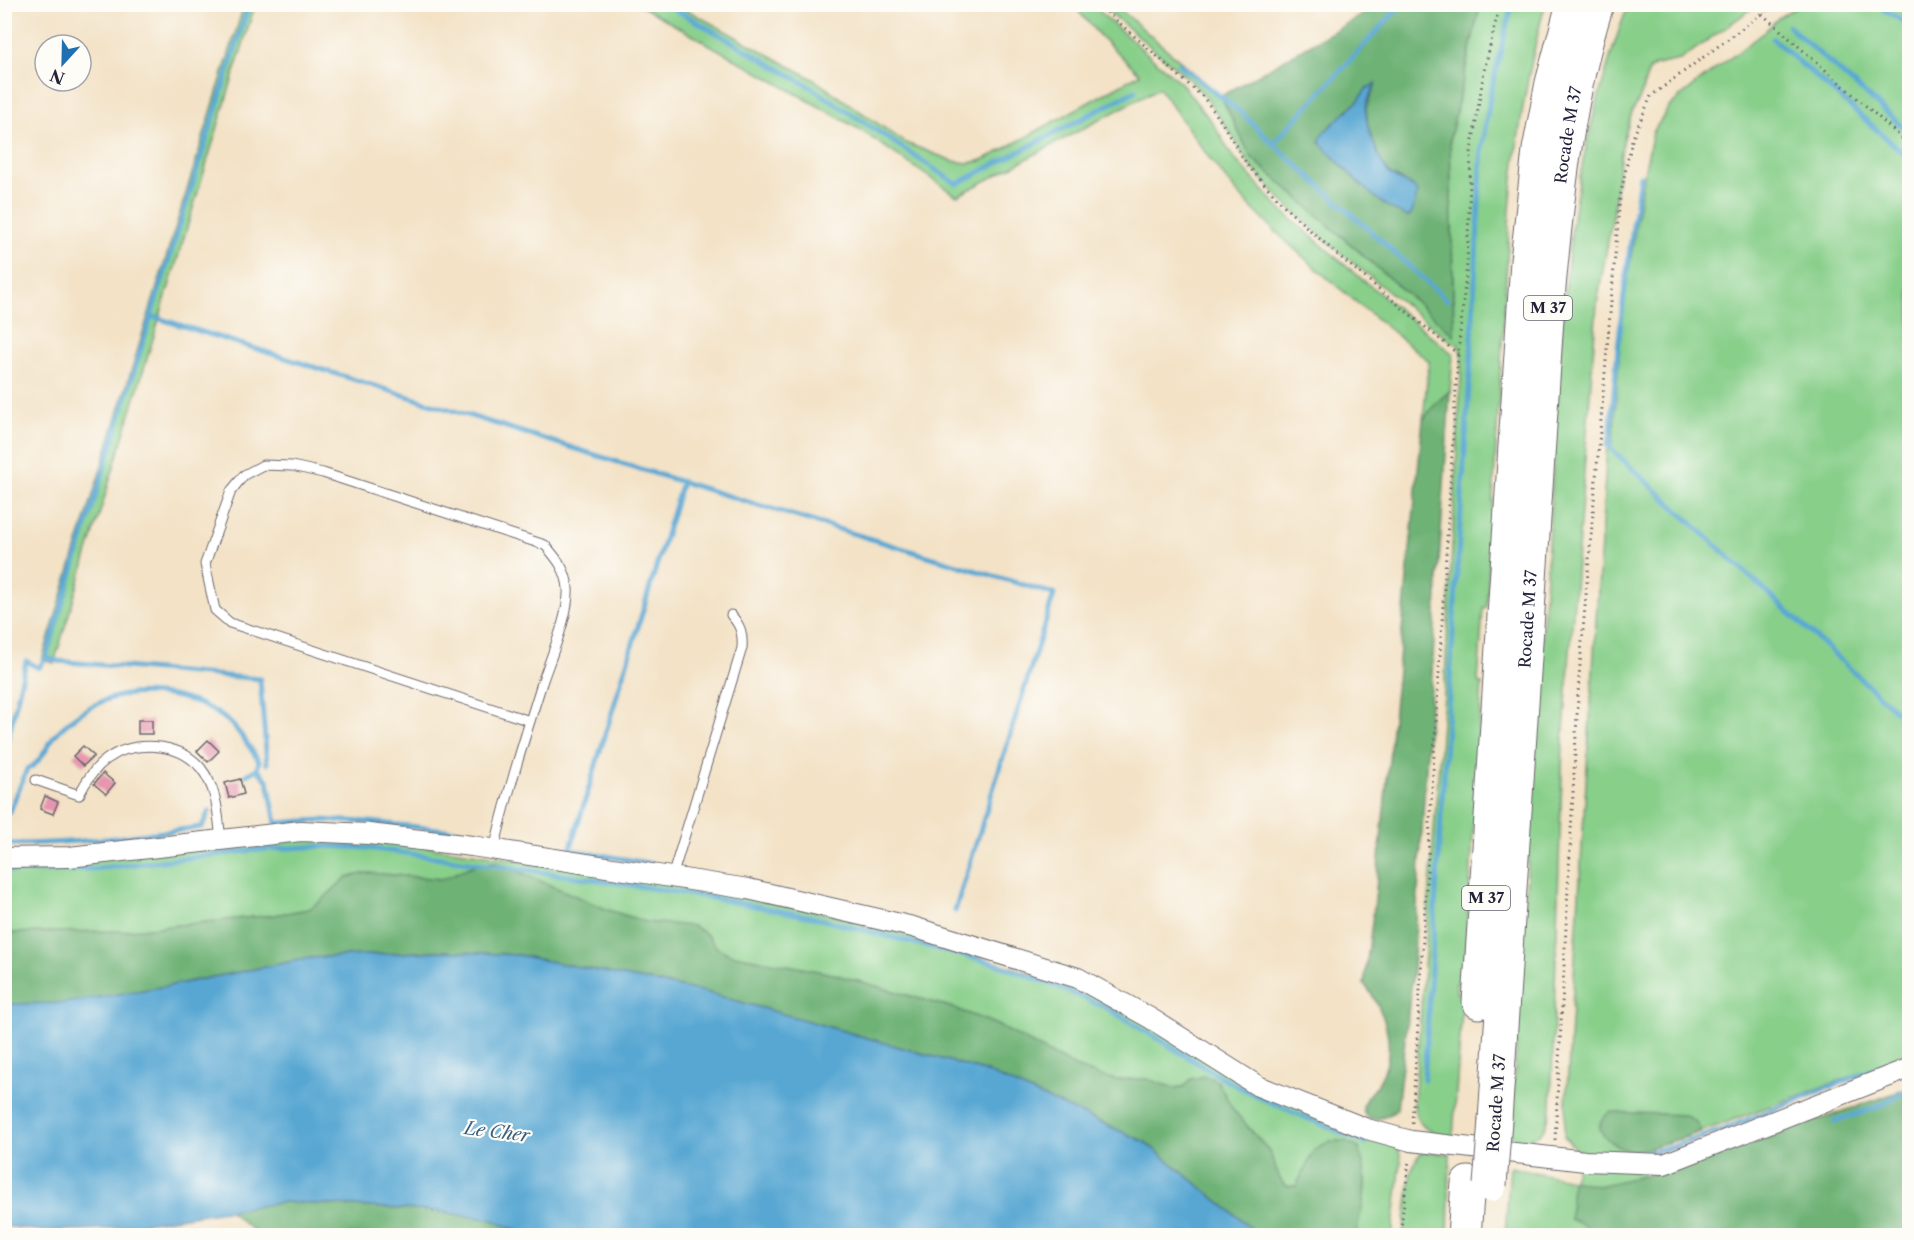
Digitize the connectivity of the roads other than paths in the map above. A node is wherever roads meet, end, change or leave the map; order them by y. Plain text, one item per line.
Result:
1 (1573, 4) edge
2 (1597, 4) edge
3 (1617, 4) edge
4 (1574, 93) junction
5 (1516, 614) junction
6 (731, 615) dead end
7 (530, 721) junction
8 (36, 780) dead end
9 (221, 841) junction
10 (494, 850) junction
11 (4, 858) edge
12 (672, 877) junction
13 (1910, 1068) edge
14 (1479, 1184) junction
15 (1464, 1236) edge
16 (1487, 1236) edge

1 - 5 highway, Rocade M 37 / M 37
2 - 4 highway, Rocade M 37 / M 37
3 - 4 highway
4 - 5 highway, Rocade M 37 / M 37
5 - 14 highway, Rocade M 37 / M 37
6 - 12 lane
7 - 7 lane
7 - 10 lane
8 - 9 lane
9 - 10 street
9 - 11 street
10 - 12 street
12 - 13 street
14 - 15 highway, Rocade M 37 / M 37
14 - 16 highway, Rocade M 37 / M 37

